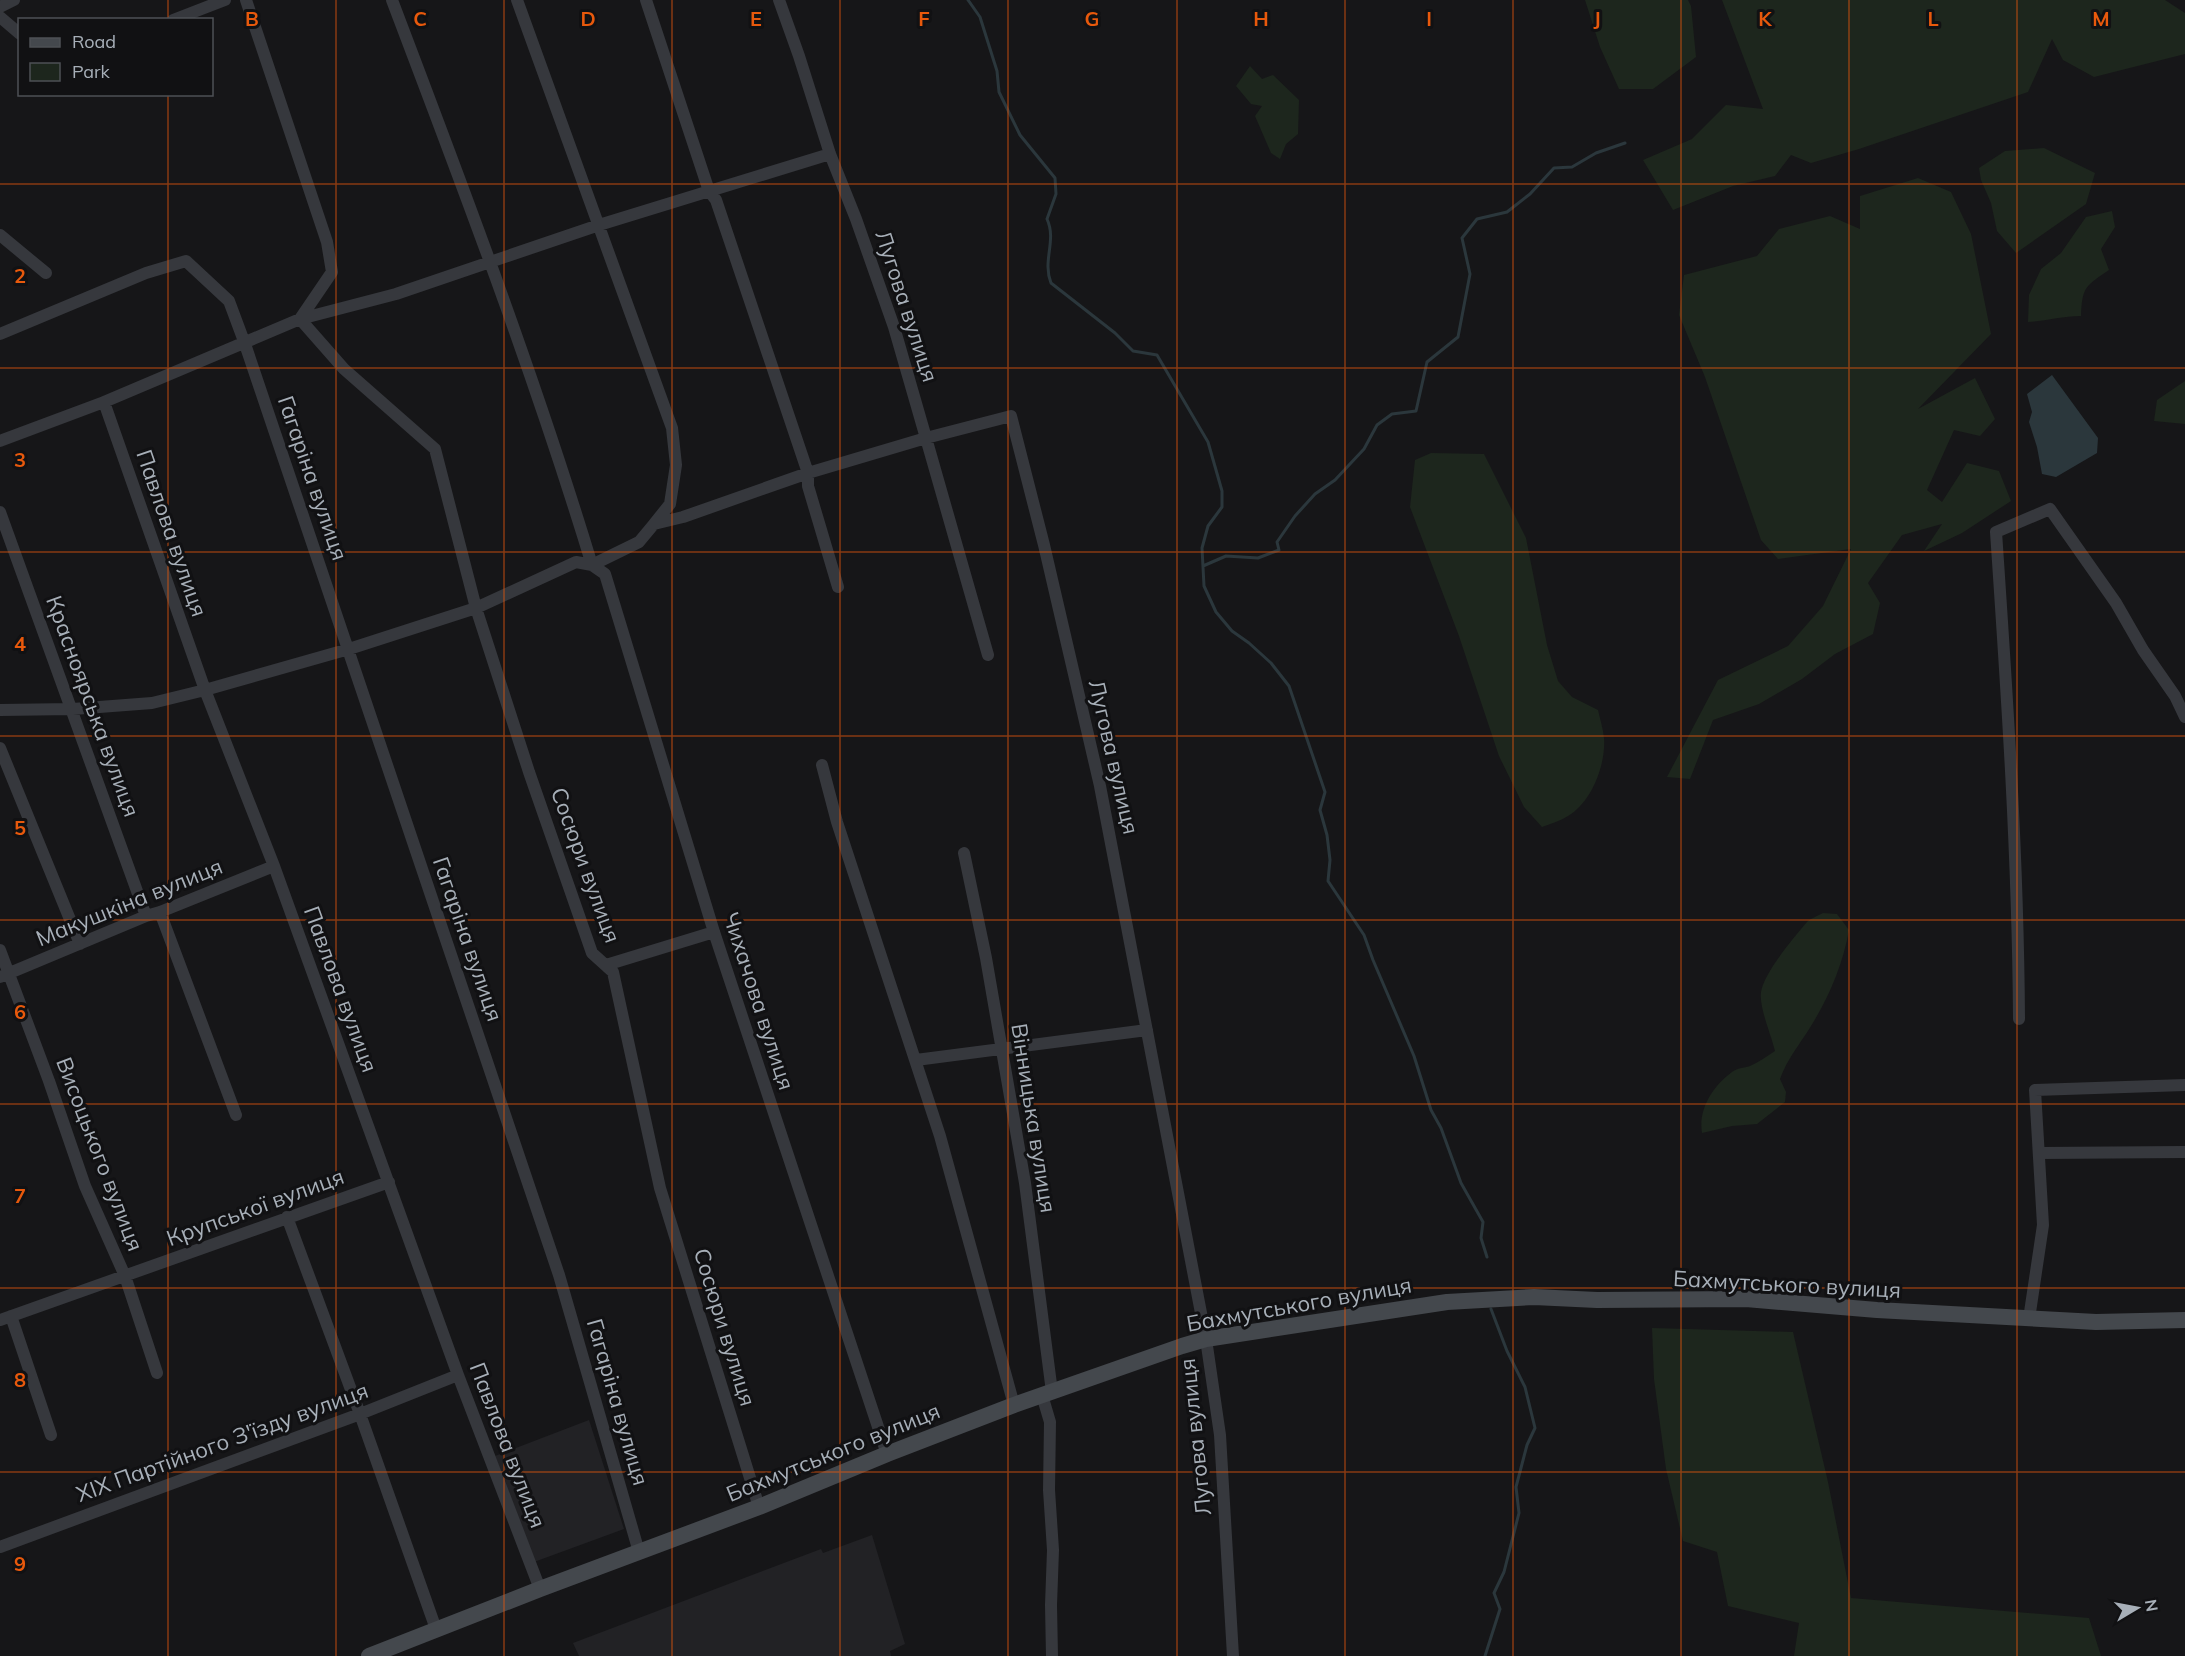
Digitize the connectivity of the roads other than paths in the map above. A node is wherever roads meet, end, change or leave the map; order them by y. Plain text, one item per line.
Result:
1 (14, 0) edge
2 (225, 0) edge
3 (246, 0) edge
4 (392, 0) edge
5 (517, 0) edge
6 (646, 0) edge
7 (779, 0) edge
8 (0, 7) edge
9 (0, 17) edge
10 (178, 18) edge
11 (18, 32) edge
12 (830, 154) junction
13 (709, 191) junction
14 (598, 225) junction
15 (0, 235) edge
16 (490, 261) junction
17 (46, 273) dead end
18 (300, 319) junction
19 (0, 334) edge
20 (245, 344) junction
21 (104, 402) junction
22 (926, 438) junction
23 (0, 441) edge
24 (808, 473) junction
25 (0, 512) edge
26 (654, 524) junction
27 (592, 565) junction
28 (838, 587) dead end
29 (476, 608) junction
30 (349, 649) junction
31 (988, 655) dead end
32 (205, 690) junction
33 (0, 710) edge
34 (73, 710) junction
35 (2185, 717) edge
36 (0, 748) edge
37 (822, 765) dead end
38 (964, 853) dead end
39 (274, 866) junction
40 (160, 912) junction
41 (146, 916) junction
42 (714, 932) junction
43 (80, 944) junction
44 (0, 950) edge
45 (606, 965) junction
46 (5, 976) edge
47 (2019, 1019) dead end
48 (1148, 1030) junction
49 (1002, 1050) junction
50 (916, 1060) junction
51 (2185, 1084) edge
52 (236, 1115) dead end
53 (2185, 1152) edge
54 (2040, 1153) junction
55 (389, 1182) junction
56 (287, 1217) junction
57 (125, 1276) junction
58 (5, 1318) edge
59 (2029, 1318) junction
60 (2185, 1320) edge
61 (1206, 1339) junction
62 (157, 1373) dead end
63 (458, 1375) junction
64 (1047, 1393) junction
65 (1014, 1405) junction
66 (360, 1414) junction
67 (51, 1435) dead end
68 (887, 1454) junction
69 (759, 1507) junction
70 (0, 1547) edge
71 (639, 1552) junction
72 (540, 1589) junction
73 (436, 1629) junction
74 (369, 1656) edge
75 (1052, 1656) edge
76 (1233, 1656) edge

1 - 8 street
2 - 10 street
3 - 18 street
4 - 16 street
5 - 14 street
6 - 13 street
7 - 12 street, Лугова вулиця
9 - 11 street
12 - 13 street
12 - 22 street, Лугова вулиця
13 - 14 street
13 - 24 street
14 - 16 street
14 - 26 street
15 - 17 street
16 - 18 street
16 - 27 street
18 - 20 street
18 - 29 street, Сосюри вулиця
19 - 20 street, Гагаріна вулиця
20 - 21 street
20 - 30 street, Гагаріна вулиця
21 - 23 street
21 - 32 street, Павлова вулиця
22 - 24 street
22 - 31 street
22 - 48 street, Лугова вулиця
24 - 26 street
24 - 28 street
25 - 34 street, Красноярська вулиця
26 - 27 street
27 - 29 street
27 - 42 street, Чихачова вулиця
29 - 30 street
29 - 45 street, Сосюри вулиця
30 - 32 street
30 - 71 street, Гагаріна вулиця
32 - 34 street
32 - 39 street, Павлова вулиця
33 - 34 street
34 - 41 street, Красноярська вулиця
35 - 47 street
36 - 43 street
37 - 50 street
38 - 49 street, Вінницька вулиця
39 - 40 street, Макушкіна вулиця
39 - 55 street, Павлова вулиця
40 - 41 street, Макушкіна вулиця
40 - 52 street
41 - 43 street, Макушкіна вулиця
42 - 45 street
42 - 68 street, Чихачова вулиця
43 - 46 street, Макушкіна вулиця
44 - 46 street, Висоцького вулиця
45 - 69 street, Сосюри вулиця
46 - 57 street, Висоцького вулиця
48 - 49 street
48 - 61 street, Лугова вулиця
49 - 50 street
49 - 64 street, Вінницька вулиця
50 - 65 street
51 - 54 street
53 - 54 street
54 - 59 street
55 - 56 street, Крупської вулиця
55 - 63 street, Павлова вулиця
56 - 57 street, Крупської вулиця
56 - 66 street
57 - 58 street, Крупської вулиця
57 - 62 street, Висоцького вулиця
58 - 67 street
59 - 60 main road, Бахмутського вулиця
59 - 61 main road, Бахмутського вулиця
61 - 64 main road, Бахмутського вулиця
61 - 76 street, Лугова вулиця
63 - 66 street, XIX Партійного З'їзду вулиця
63 - 72 street, Павлова вулиця
64 - 65 main road, Бахмутського вулиця
64 - 75 street, Вінницька вулиця
65 - 68 main road, Бахмутського вулиця
66 - 70 street, XIX Партійного З'їзду вулиця
66 - 73 street
68 - 69 main road, Бахмутського вулиця
69 - 71 main road, Бахмутського вулиця
71 - 72 main road, Бахмутського вулиця
72 - 73 main road, Бахмутського вулиця
73 - 74 main road, Бахмутського вулиця

